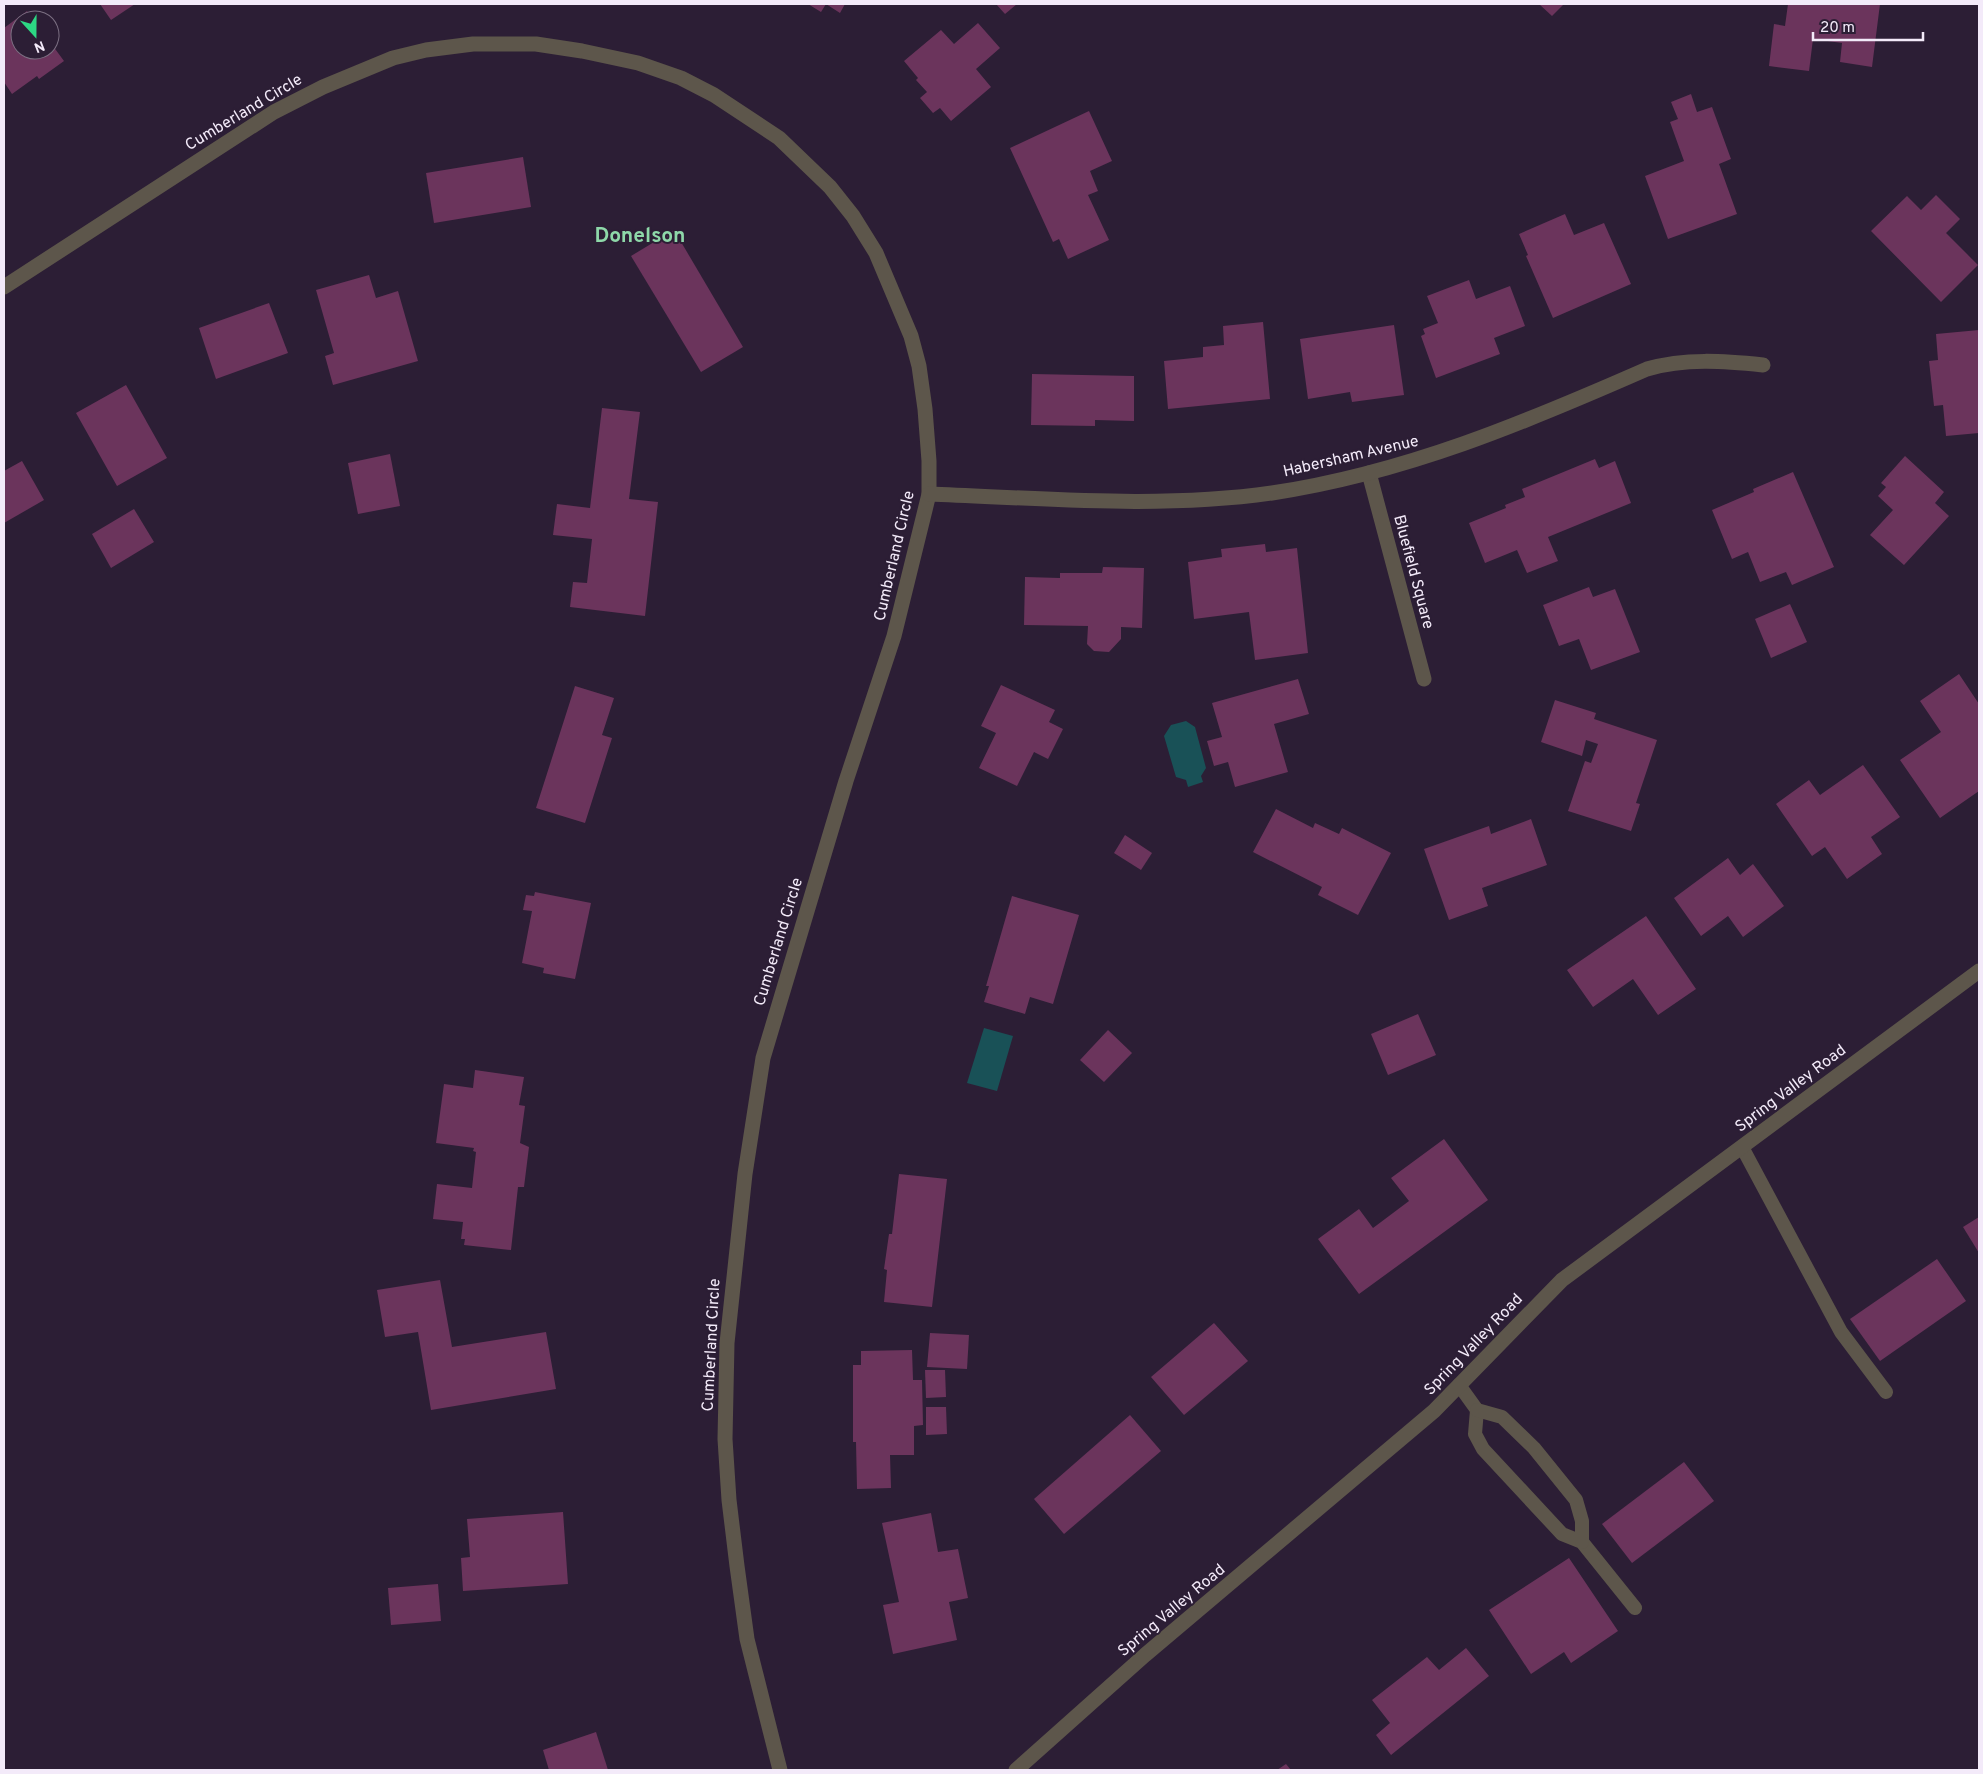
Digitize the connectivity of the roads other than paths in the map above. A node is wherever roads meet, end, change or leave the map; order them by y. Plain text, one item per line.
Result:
1 (4, 287) edge
2 (1763, 365) dead end
3 (1369, 473) junction
4 (929, 494) junction
5 (1424, 679) dead end
6 (1979, 971) edge
7 (1742, 1147) junction
8 (1459, 1385) junction
9 (1886, 1392) dead end
10 (1477, 1410) junction
11 (1582, 1542) junction
12 (1635, 1608) dead end
13 (780, 1770) edge
14 (1016, 1770) edge

1 - 4 street, Cumberland Circle
2 - 3 street, Habersham Avenue
3 - 4 street, Habersham Avenue
3 - 5 street, Bluefield Square
4 - 13 street, Cumberland Circle
6 - 7 street, Spring Valley Road
7 - 8 street, Spring Valley Road
7 - 9 lane
8 - 10 lane
8 - 14 street, Spring Valley Road
10 - 11 lane
10 - 11 lane
11 - 12 lane

